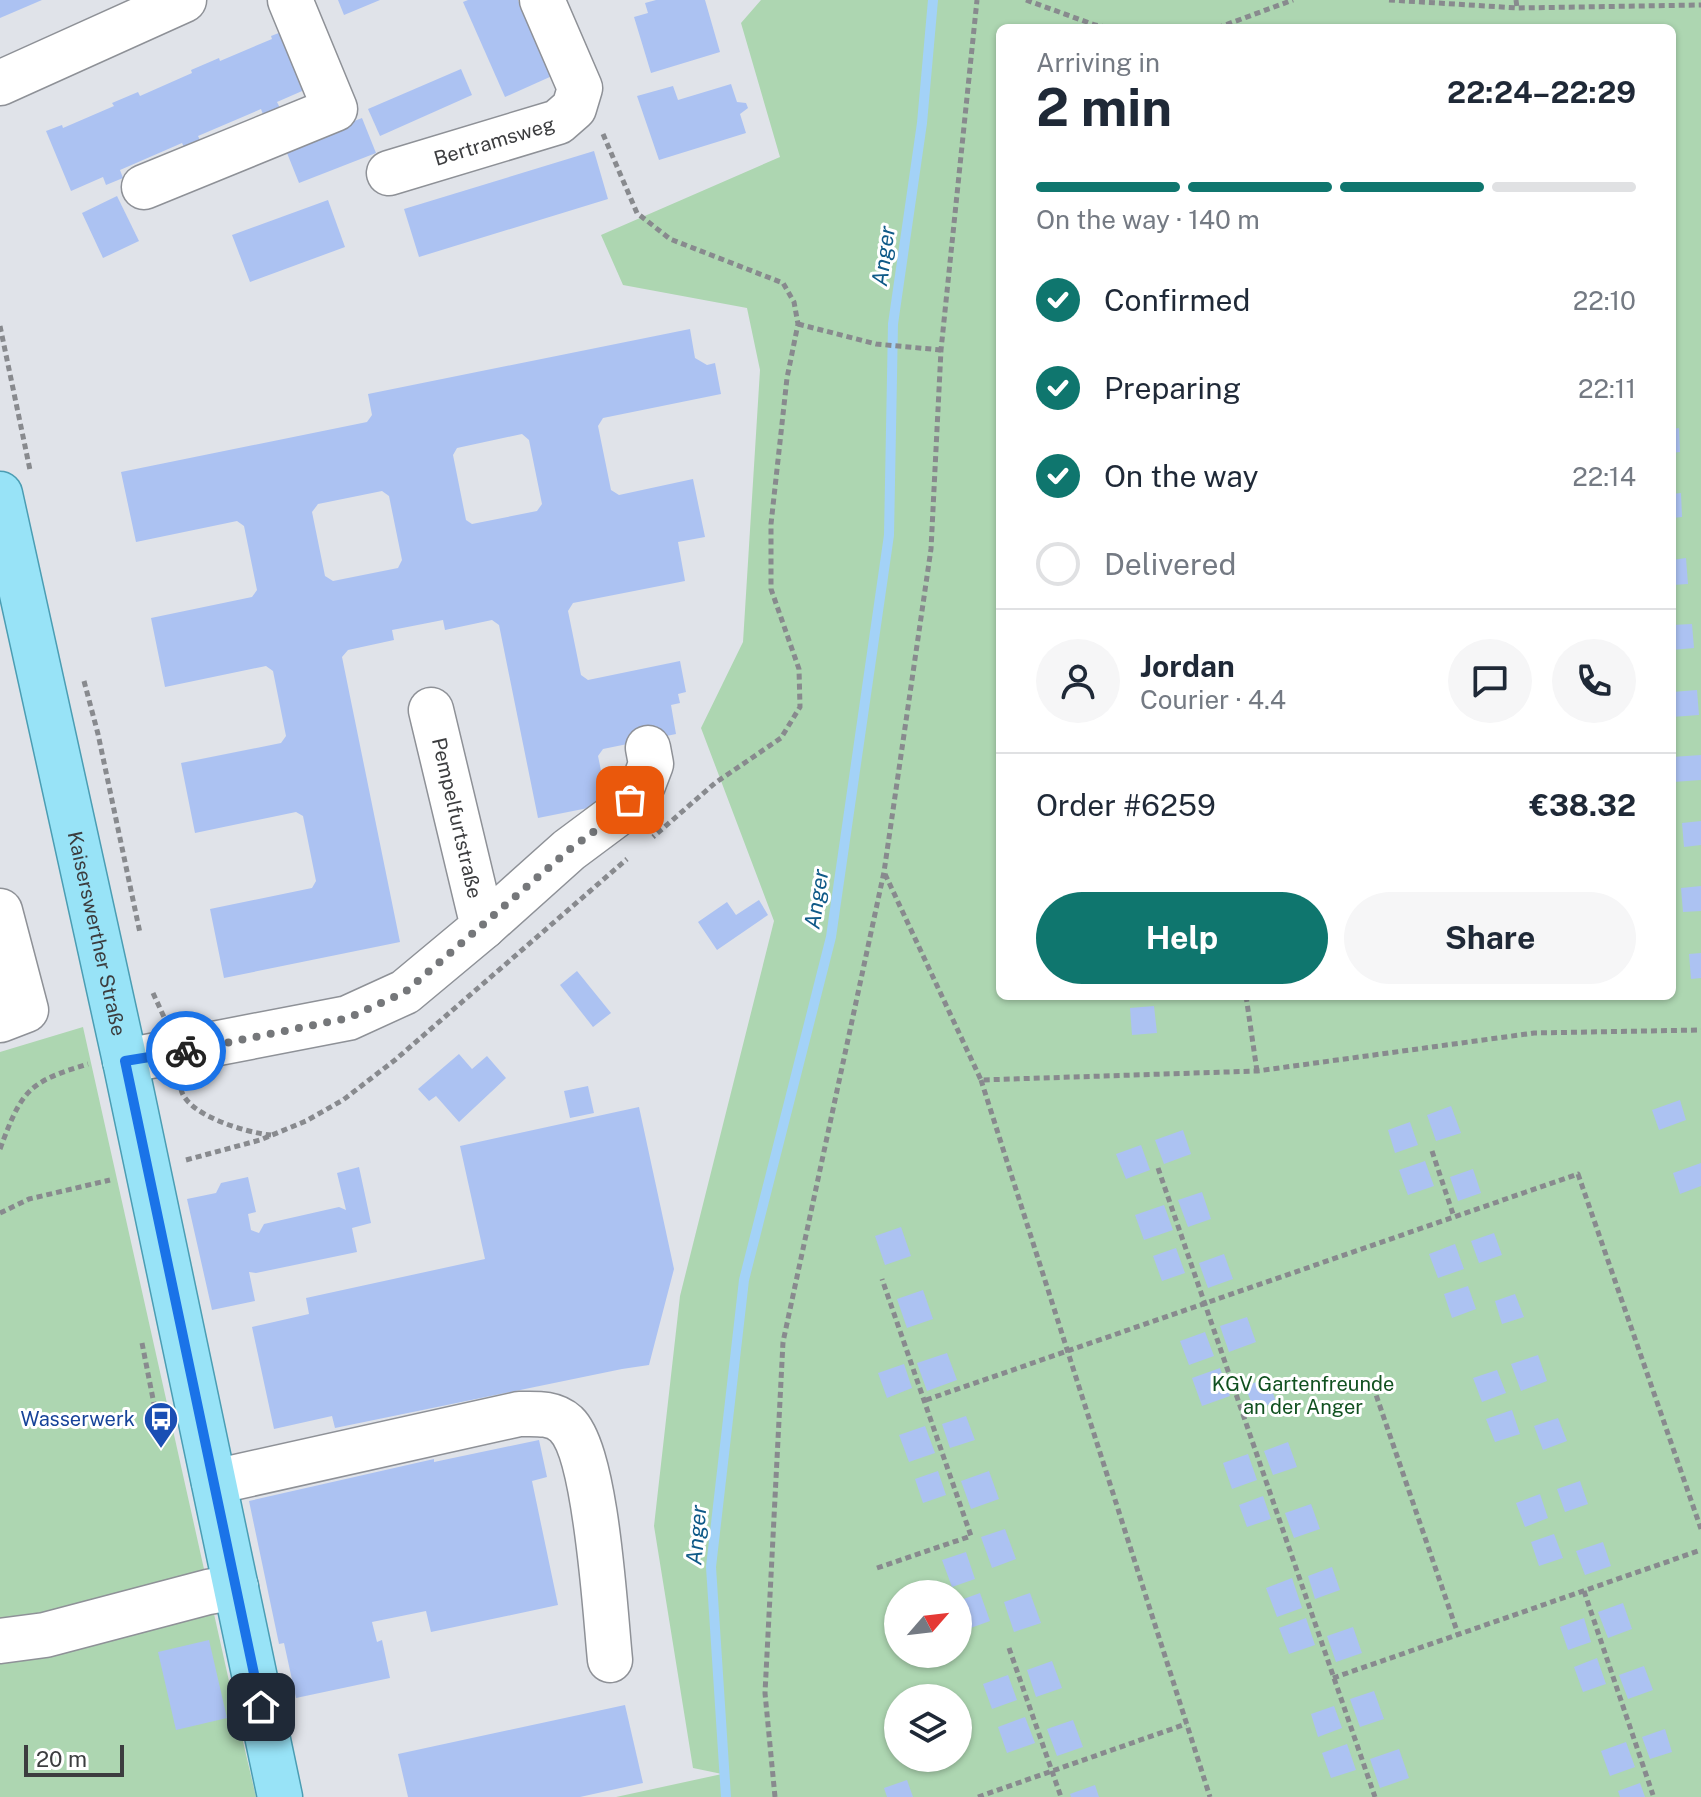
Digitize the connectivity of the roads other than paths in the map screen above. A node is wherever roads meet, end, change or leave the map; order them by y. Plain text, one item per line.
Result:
1 (184, 0) edge
2 (290, 0) edge
3 (542, 0) edge
4 (0, 83) edge
5 (389, 173) dead end
6 (144, 187) dead end
7 (16, 488) edge
8 (431, 710) dead end
9 (648, 748) dead end
10 (0, 911) edge
11 (483, 927) junction
12 (0, 1020) edge
13 (107, 1063) junction
14 (214, 1482) junction
15 (236, 1587) junction
16 (0, 1641) edge
17 (610, 1660) dead end
18 (280, 1797) edge

1 - 4 street
2 - 6 street
3 - 5 street, Bertramsweg
7 - 13 main road, Kaiserswerther Straße
8 - 11 street, Pempelfurtstraße
9 - 11 street, Pempelfurtstraße
10 - 12 street
11 - 13 street, Pempelfurtstraße
13 - 14 main road, Kaiserswerther Straße
14 - 15 main road, Kaiserswerther Straße
14 - 17 street
15 - 16 street
15 - 18 main road, Kaiserswerther Straße

